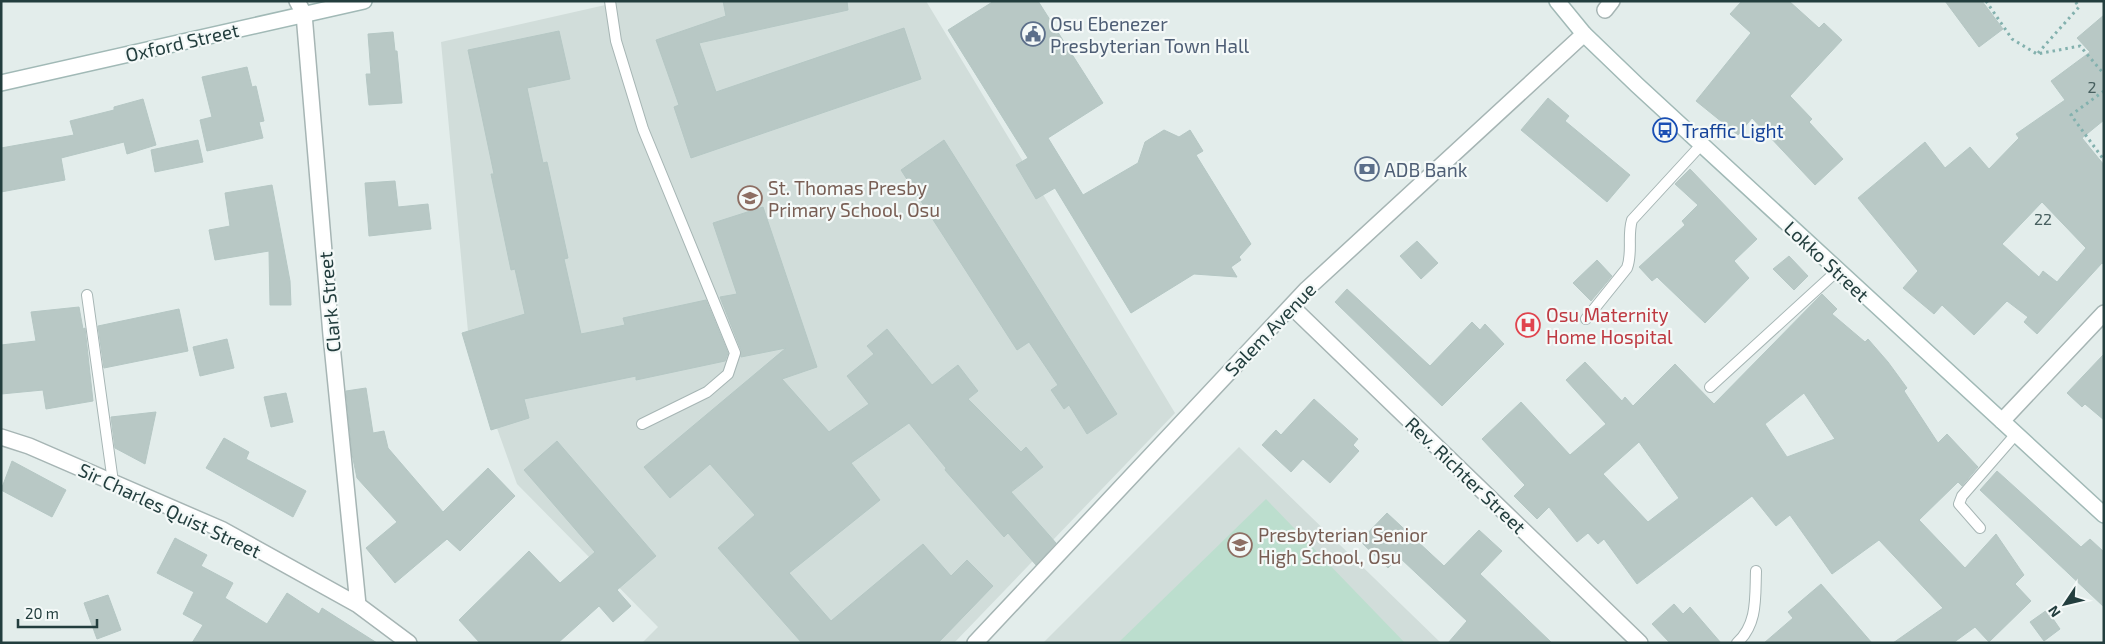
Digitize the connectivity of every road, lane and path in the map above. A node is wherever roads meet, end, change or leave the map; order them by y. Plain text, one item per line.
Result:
1 (364, 1) edge
2 (610, 1) edge
3 (1557, 1) edge
4 (1986, 1) edge
5 (2075, 1) edge
6 (301, 8) edge
7 (1584, 34) junction
8 (2037, 54) junction
9 (2104, 74) edge
10 (1, 83) edge
11 (2104, 91) edge
12 (1701, 145) junction
13 (2104, 160) edge
14 (1837, 271) junction
15 (87, 295) dead end
16 (1291, 306) junction
17 (2104, 313) edge
18 (1586, 319) dead end
19 (1710, 388) dead end
20 (2002, 422) junction
21 (642, 424) dead end
22 (2016, 434) junction
23 (1, 437) edge
24 (112, 482) junction
25 (2104, 515) edge
26 (1980, 528) dead end
27 (1756, 572) dead end
28 (358, 605) junction
29 (409, 643) edge
30 (975, 643) edge
31 (1640, 643) edge
32 (1738, 643) edge

1 - 6 street, Oxford Street
2 - 21 lane
3 - 7 street, Lokko Street
4 - 8 path
5 - 8 path
6 - 10 street, Oxford Street
6 - 28 street, Clark Street
7 - 12 street, Lokko Street
7 - 16 street, Salem Avenue
8 - 9 path
11 - 13 path
12 - 14 street, Lokko Street
12 - 18 lane
14 - 19 lane
14 - 20 street, Lokko Street
15 - 24 lane
16 - 30 street, Salem Avenue
16 - 31 street, Rev. Richter Street
17 - 20 street
20 - 22 street, Lokko Street
22 - 25 street, Lokko Street
22 - 26 lane
23 - 24 street, Sir Charles Quist Street
24 - 28 street, Sir Charles Quist Street
27 - 32 lane
28 - 29 street, Sir Charles Quist Street

